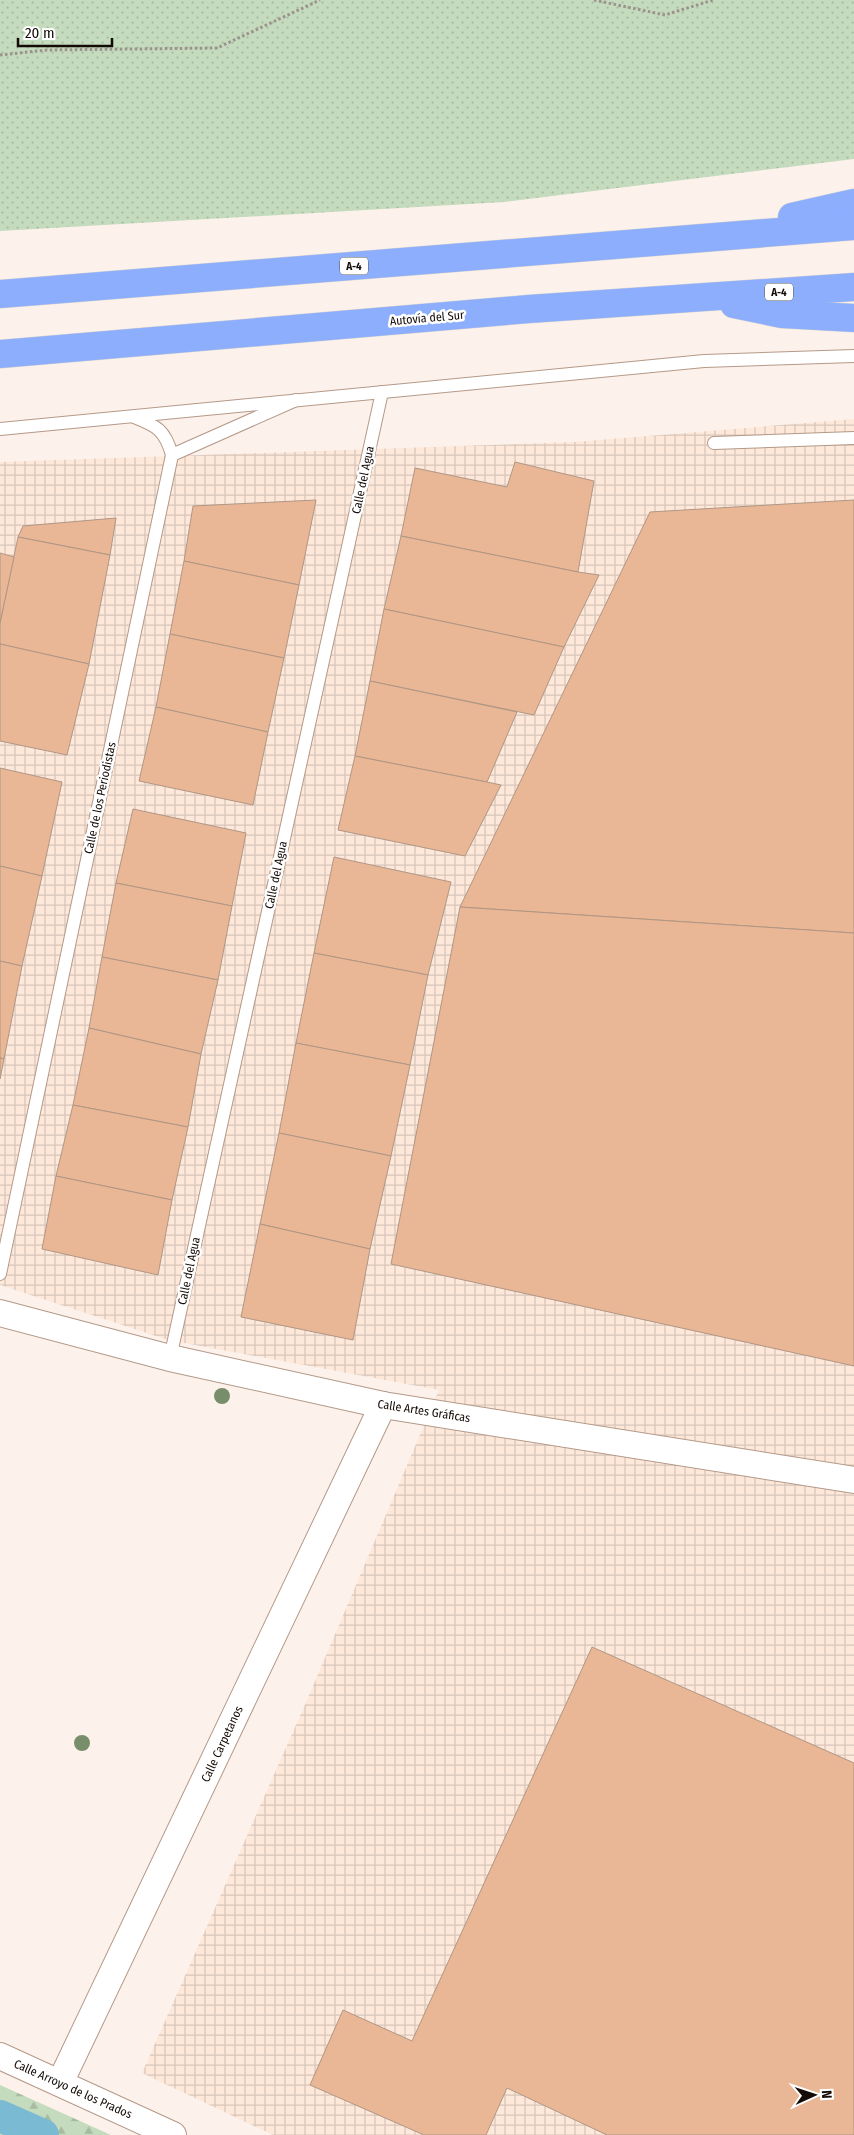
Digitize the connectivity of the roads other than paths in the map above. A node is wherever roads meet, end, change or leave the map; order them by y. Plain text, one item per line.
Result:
1 (854, 202) edge
2 (854, 226) edge
3 (708, 238) junction
4 (854, 286) edge
5 (0, 294) edge
6 (704, 297) junction
7 (854, 318) edge
8 (0, 354) edge
9 (854, 356) edge
10 (382, 392) junction
11 (296, 400) junction
12 (132, 416) junction
13 (0, 429) edge
14 (854, 438) edge
15 (714, 443) dead end
16 (172, 455) junction
17 (0, 1274) edge
18 (0, 1313) edge
19 (170, 1358) junction
20 (383, 1405) junction
21 (854, 1480) edge
22 (0, 2056) edge
23 (60, 2083) junction
24 (172, 2135) edge

1 - 3 highway
2 - 3 highway, A-4
3 - 5 highway, A-4
4 - 6 highway, Autovía del Sur / A-4
6 - 7 highway
6 - 8 highway, Autovía del Sur / A-4
9 - 10 lane
10 - 11 lane
10 - 19 lane, Calle del Agua
11 - 12 lane
11 - 16 lane
12 - 13 lane
12 - 16 lane
14 - 15 lane
16 - 17 lane, Calle de los Periodistas
18 - 19 street, Calle Artes Gráficas
19 - 20 street, Calle Artes Gráficas
20 - 21 street, Calle Artes Gráficas
20 - 23 street, Calle Carpetanos
22 - 23 street, Calle Arroyo de los Prados
23 - 24 street, Calle Arroyo de los Prados

